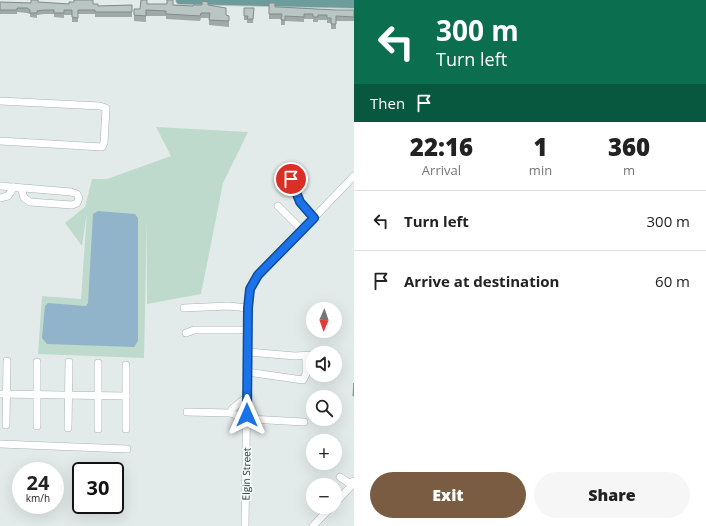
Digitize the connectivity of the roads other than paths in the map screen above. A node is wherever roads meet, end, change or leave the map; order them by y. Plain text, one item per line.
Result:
1 (180, 0) edge
2 (232, 1) edge
3 (290, 1) edge
4 (350, 2) edge
5 (0, 101) edge
6 (0, 141) edge
7 (354, 176) edge
8 (291, 179) dead end
9 (0, 186) edge
10 (17, 188) junction
11 (0, 198) edge
12 (278, 206) dead end
13 (314, 218) junction
14 (302, 230) junction
15 (184, 308) dead end
16 (248, 308) junction
17 (247, 330) junction
18 (186, 333) dead end
19 (247, 352) junction
20 (306, 355) edge
21 (7, 361) dead end
22 (38, 362) dead end
23 (69, 362) dead end
24 (98, 363) dead end
25 (126, 365) dead end
26 (247, 372) junction
27 (306, 374) edge
28 (3, 394) edge
29 (37, 394) junction
30 (68, 395) junction
31 (98, 396) junction
32 (126, 396) junction
33 (247, 398) junction
34 (187, 412) dead end
35 (231, 413) junction
36 (247, 417) junction
37 (304, 422) dead end
38 (6, 425) dead end
39 (37, 426) dead end
40 (68, 428) dead end
41 (98, 429) dead end
42 (126, 429) dead end
43 (0, 444) edge
44 (127, 448) dead end
45 (340, 477) dead end
46 (354, 482) edge
47 (342, 495) edge
48 (324, 514) edge
49 (245, 526) edge
50 (313, 526) edge

1 - 2 main road
2 - 3 main road
3 - 4 main road
5 - 6 street
7 - 13 street, Elgin Street
8 - 13 street
9 - 10 street
10 - 10 street
10 - 11 street
12 - 14 street
13 - 14 street, Elgin Street
14 - 16 street, Elgin Street
15 - 16 street
16 - 17 street, Elgin Street
17 - 18 street
17 - 19 street, Elgin Street
19 - 20 street
19 - 26 street, Elgin Street
21 - 28 street
22 - 29 street
23 - 30 street
24 - 31 street
25 - 32 street
26 - 27 street
26 - 33 street, Elgin Street
28 - 29 street
28 - 38 street
29 - 30 street
29 - 39 street
30 - 31 street
30 - 40 street
31 - 32 street
31 - 41 street
32 - 42 street
33 - 35 street
33 - 36 street, Elgin Street
34 - 35 street
35 - 36 street
36 - 37 street
36 - 49 street, Elgin Street
43 - 44 street
45 - 46 street
46 - 47 street
48 - 50 street

